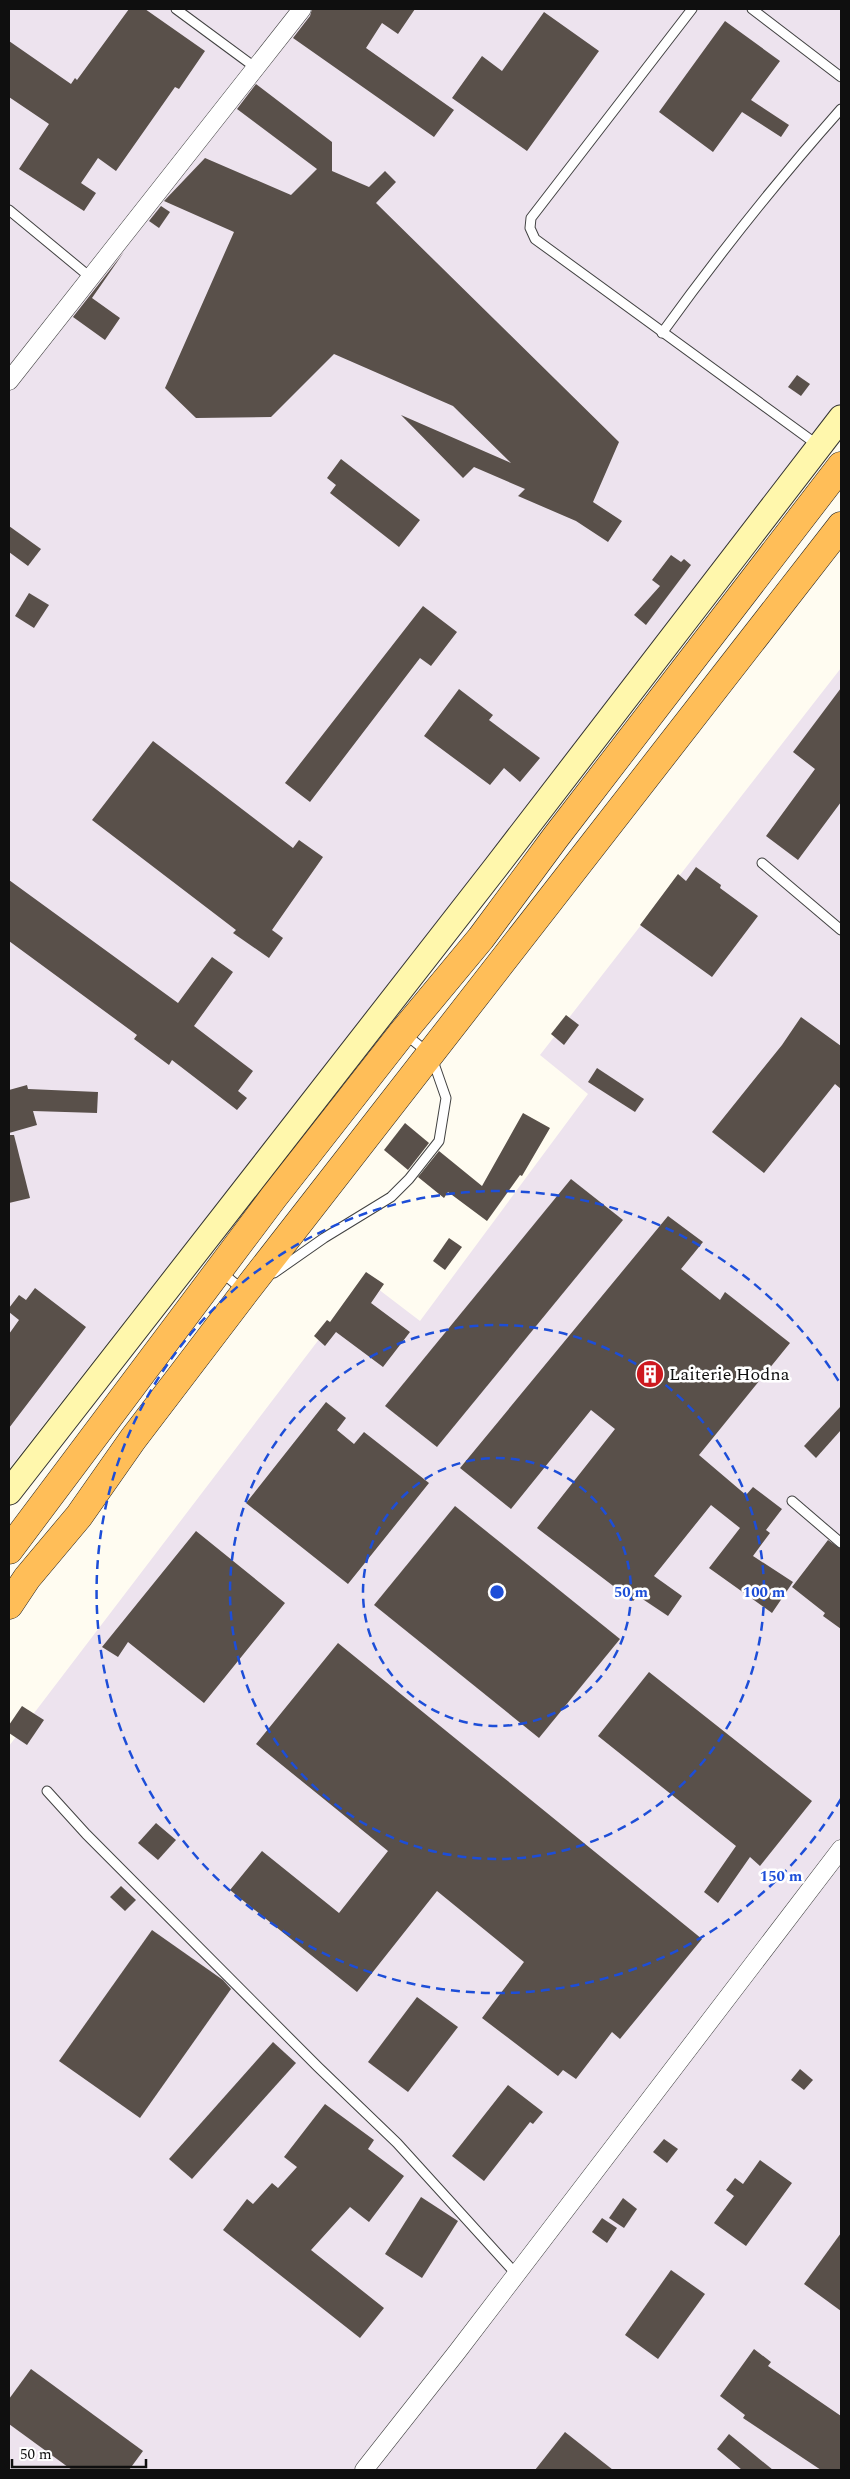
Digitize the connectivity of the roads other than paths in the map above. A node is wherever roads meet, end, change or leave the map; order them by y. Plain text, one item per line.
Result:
1 (176, 9) edge
2 (302, 9) edge
3 (692, 9) edge
4 (752, 9) edge
5 (256, 68) junction
6 (841, 77) edge
7 (841, 109) edge
8 (9, 210) edge
9 (90, 276) junction
10 (662, 333) junction
11 (9, 381) edge
12 (841, 418) edge
13 (819, 447) junction
14 (841, 466) edge
15 (841, 526) edge
16 (762, 862) dead end
17 (841, 930) edge
18 (403, 1032) junction
19 (431, 1054) junction
20 (220, 1271) junction
21 (245, 1292) junction
22 (9, 1492) edge
23 (792, 1501) dead end
24 (841, 1543) edge
25 (9, 1550) edge
26 (9, 1605) edge
27 (47, 1791) dead end
28 (841, 1849) edge
29 (516, 2274) junction
30 (364, 2470) edge

1 - 5 lane
2 - 5 street
3 - 10 lane
4 - 6 lane
5 - 9 street
7 - 10 lane
8 - 9 lane
9 - 11 street
10 - 13 lane
12 - 13 main road
13 - 22 main road
14 - 18 highway
15 - 19 highway
16 - 17 lane
18 - 19 lane
18 - 20 highway
19 - 21 highway
19 - 21 lane
20 - 21 lane
20 - 25 highway
21 - 26 highway
23 - 24 lane
27 - 29 lane
28 - 29 street
29 - 30 street

